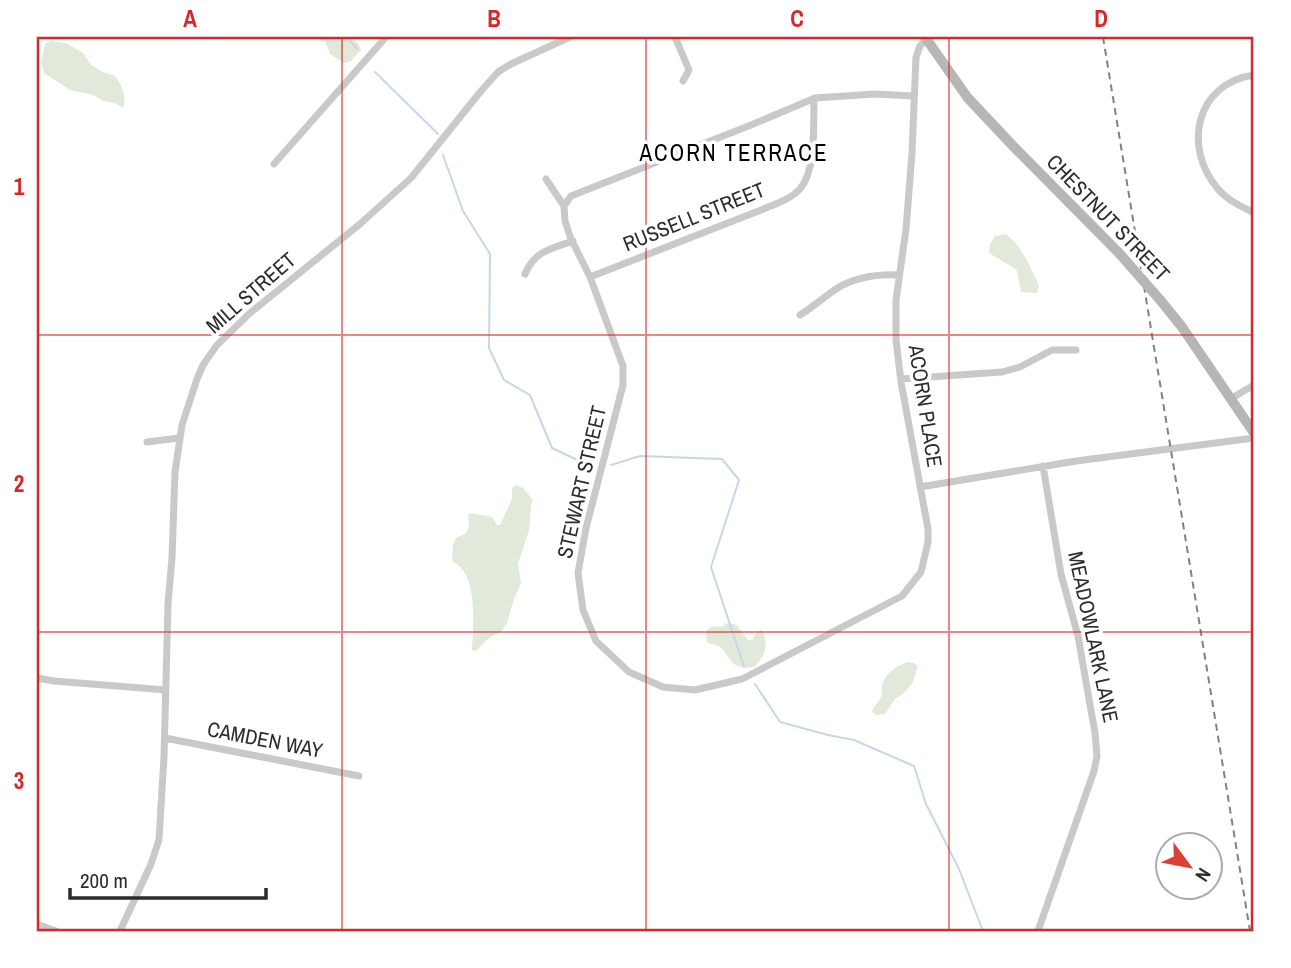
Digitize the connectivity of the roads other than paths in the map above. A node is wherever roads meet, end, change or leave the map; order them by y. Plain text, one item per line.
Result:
1 (386, 37) edge
2 (570, 37) edge
3 (675, 37) edge
4 (926, 38) edge
5 (1254, 75) edge
6 (683, 81) dead end
7 (913, 96) junction
8 (814, 99) junction
9 (274, 164) dead end
10 (546, 179) dead end
11 (564, 205) junction
12 (1254, 213) edge
13 (573, 241) junction
14 (525, 274) dead end
15 (899, 275) junction
16 (590, 277) junction
17 (800, 315) dead end
18 (1076, 350) dead end
19 (901, 379) junction
20 (1254, 385) edge
21 (1232, 398) junction
22 (1254, 433) edge
23 (179, 438) junction
24 (1254, 438) edge
25 (147, 442) dead end
26 (1043, 466) junction
27 (920, 487) junction
28 (37, 678) edge
29 (166, 690) junction
30 (165, 738) junction
31 (359, 776) dead end
32 (37, 924) edge
33 (56, 931) edge
34 (120, 931) edge
35 (1038, 931) edge

1 - 9 street
2 - 23 street, MILL STREET
3 - 6 street
4 - 7 street, ACORN PLACE
4 - 21 main road, CHESTNUT STREET, bridge
5 - 12 street
7 - 8 street
7 - 15 street, ACORN PLACE
8 - 11 street
8 - 16 street, RUSSELL STREET
10 - 11 street, STEWART STREET
11 - 13 street, STEWART STREET
13 - 14 street
13 - 16 street, STEWART STREET
15 - 17 street
15 - 19 street, ACORN PLACE
16 - 27 street, STEWART STREET
18 - 19 street
19 - 27 street, ACORN PLACE
20 - 21 street
21 - 22 main road, CHESTNUT STREET
23 - 25 street
23 - 29 street, MILL STREET
24 - 26 street, ACORN PLACE
26 - 27 street, ACORN PLACE
26 - 35 street, MEADOWLARK LANE
28 - 29 street
29 - 30 street, MILL STREET
30 - 31 street, CAMDEN WAY
30 - 34 street, MILL STREET
32 - 33 street

